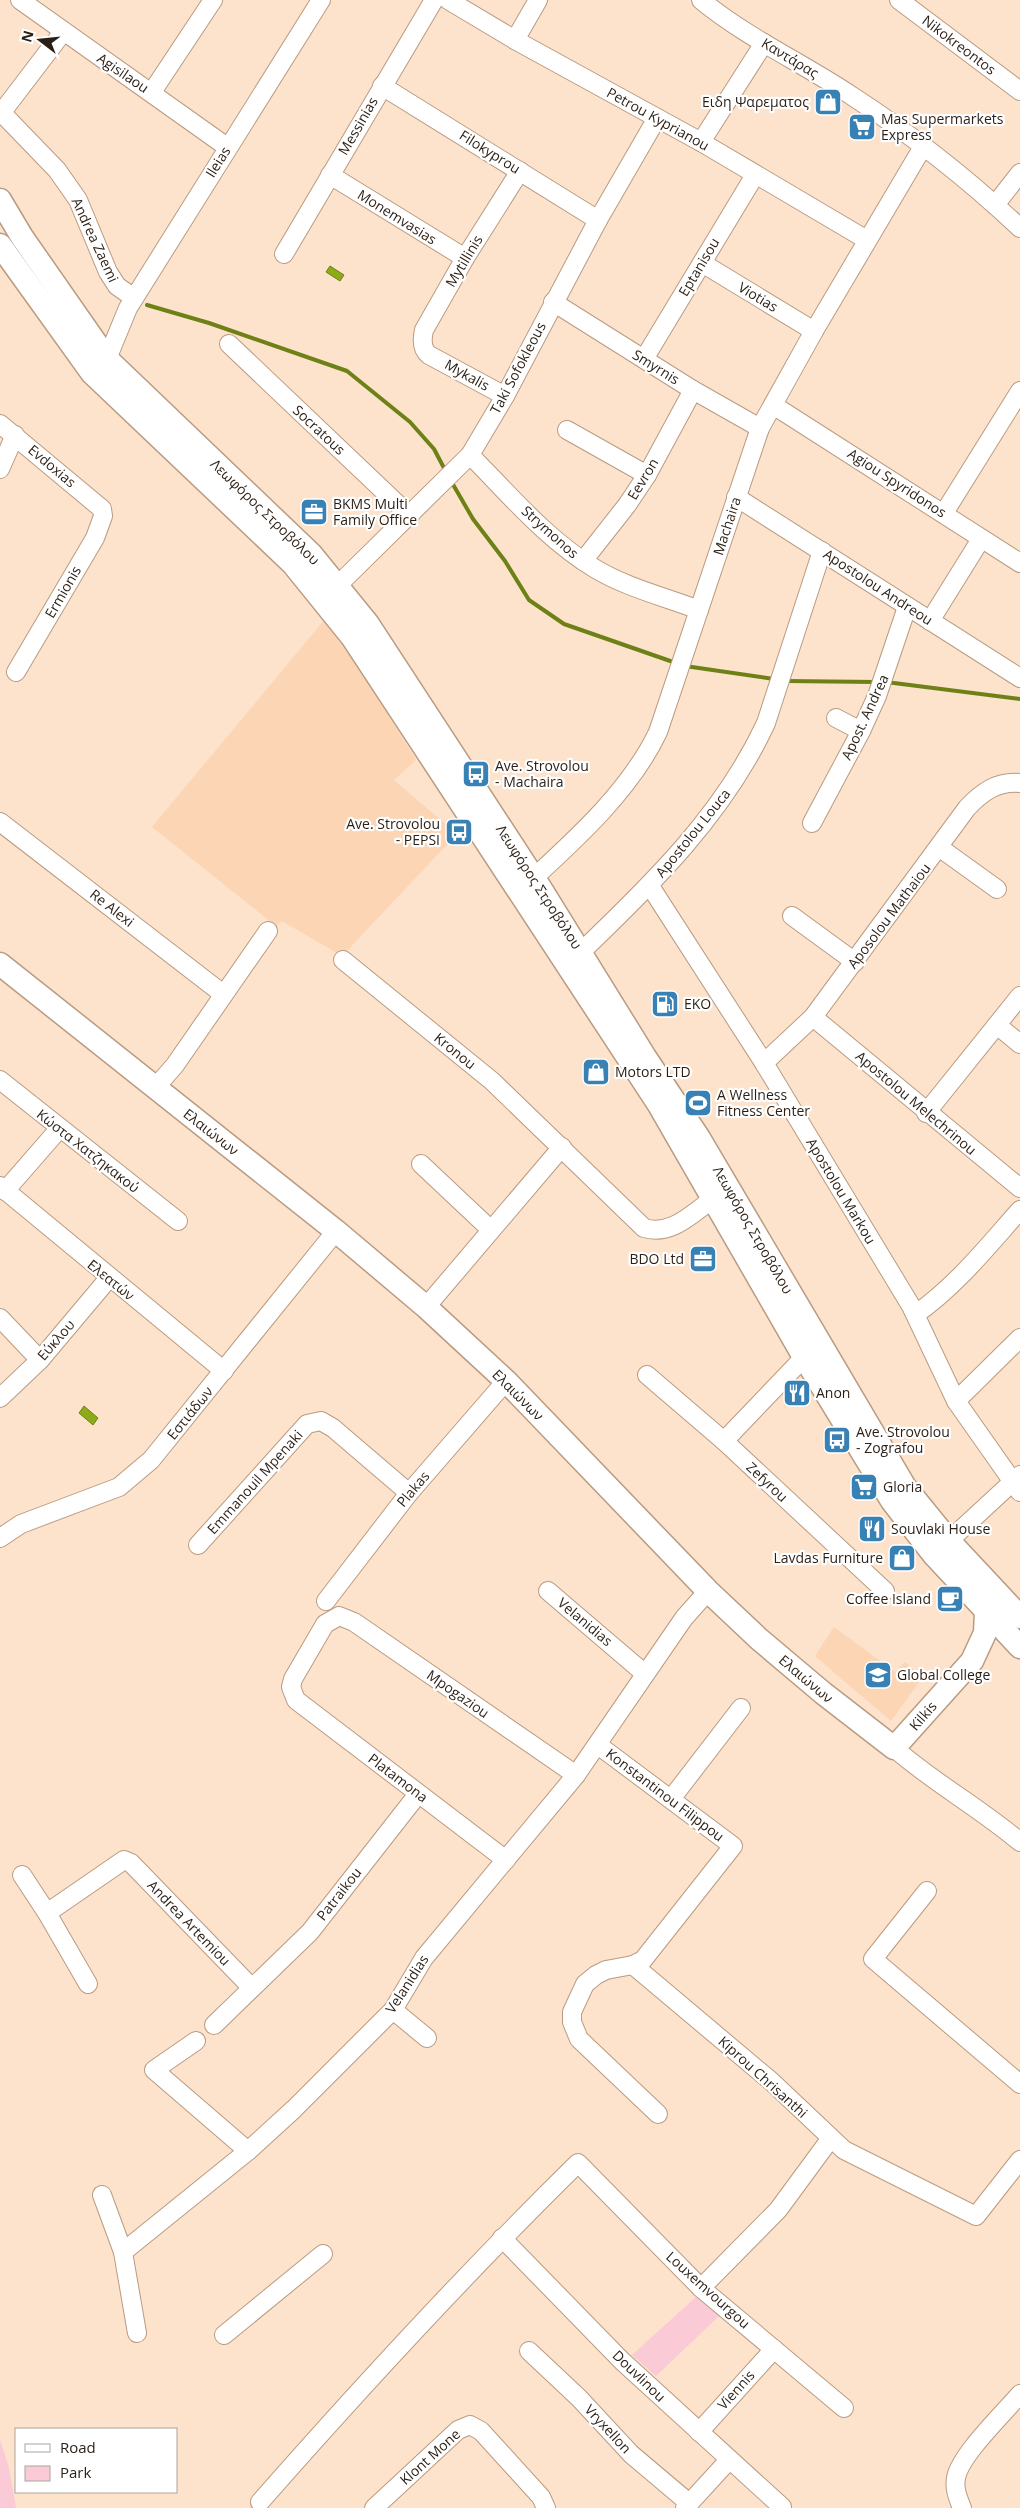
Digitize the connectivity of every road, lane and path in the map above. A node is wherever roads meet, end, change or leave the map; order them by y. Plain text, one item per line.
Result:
1 (20, 0) edge
2 (213, 0) edge
3 (321, 0) edge
4 (434, 0) edge
5 (448, 0) edge
6 (538, 0) edge
7 (701, 0) edge
8 (899, 0) edge
9 (63, 32) junction
10 (515, 40) junction
11 (764, 42) junction
12 (382, 86) junction
13 (1020, 91) edge
14 (152, 92) junction
15 (1, 111) edge
16 (657, 118) junction
17 (701, 142) junction
18 (924, 145) junction
19 (226, 147) junction
20 (520, 171) junction
21 (1020, 173) edge
22 (330, 175) junction
23 (755, 175) junction
24 (0, 200) edge
25 (995, 205) junction
26 (598, 220) junction
27 (1020, 228) edge
28 (22, 237) junction
29 (867, 240) junction
30 (2, 252) edge
31 (284, 254) dead end
32 (465, 258) junction
33 (702, 263) junction
34 (134, 298) junction
35 (553, 302) junction
36 (119, 326) junction
37 (814, 331) junction
38 (91, 337) junction
39 (229, 344) dead end
40 (429, 355) joint
41 (80, 358) junction
42 (107, 359) junction
43 (644, 359) junction
44 (693, 390) junction
45 (1020, 391) edge
46 (504, 396) junction
47 (773, 405) junction
48 (0, 424) edge
49 (760, 428) junction
50 (567, 430) dead end
51 (15, 435) junction
52 (470, 455) junction
53 (0, 469) edge
54 (647, 475) junction
55 (736, 497) junction
56 (102, 509) joint
57 (944, 513) junction
58 (410, 516) junction
59 (981, 539) junction
60 (822, 551) junction
61 (583, 561) junction
62 (1020, 563) edge
63 (337, 586) junction
64 (907, 607) junction
65 (699, 610) junction
66 (930, 621) junction
67 (16, 672) dead end
68 (1020, 678) edge
69 (836, 718) dead end
70 (861, 731) junction
71 (1020, 783) edge
72 (0, 822) edge
73 (812, 823) dead end
74 (940, 848) junction
75 (526, 885) junction
76 (650, 886) junction
77 (997, 889) dead end
78 (792, 916) dead end
79 (268, 931) dead end
80 (581, 952) junction
81 (343, 960) dead end
82 (855, 962) junction
83 (0, 964) edge
84 (223, 994) junction
85 (1020, 996) edge
86 (813, 1017) junction
87 (997, 1024) junction
88 (1020, 1044) edge
89 (764, 1063) junction
90 (0, 1080) edge
91 (155, 1088) junction
92 (926, 1113) junction
93 (59, 1129) junction
94 (562, 1147) junction
95 (421, 1164) dead end
96 (2, 1188) edge
97 (1020, 1188) edge
98 (712, 1199) junction
99 (1020, 1210) edge
100 (178, 1221) dead end
101 (490, 1229) junction
102 (336, 1231) junction
103 (109, 1278) junction
104 (426, 1306) junction
105 (916, 1314) junction
106 (0, 1318) edge
107 (1020, 1338) edge
108 (812, 1350) junction
109 (40, 1360) junction
110 (224, 1371) junction
111 (648, 1376) dead end
112 (506, 1381) junction
113 (0, 1398) edge
114 (956, 1401) junction
115 (724, 1441) junction
116 (1017, 1483) edge
117 (409, 1493) junction
118 (0, 1538) edge
119 (198, 1545) dead end
120 (941, 1548) junction
121 (548, 1591) dead end
122 (708, 1591) junction
123 (885, 1591) dead end
124 (326, 1601) dead end
125 (986, 1612) junction
126 (340, 1616) joint
127 (1020, 1617) edge
128 (1019, 1647) edge
129 (972, 1661) junction
130 (644, 1673) junction
131 (741, 1708) dead end
132 (598, 1745) junction
133 (894, 1748) junction
134 (576, 1775) junction
135 (418, 1794) junction
136 (671, 1799) junction
137 (1020, 1842) edge
138 (506, 1860) junction
139 (22, 1875) dead end
140 (927, 1891) dead end
141 (48, 1912) junction
142 (633, 1965) junction
143 (88, 1984) dead end
144 (252, 1988) junction
145 (393, 2010) junction
146 (214, 2025) dead end
147 (427, 2038) dead end
148 (196, 2041) dead end
149 (1020, 2084) edge
150 (658, 2114) dead end
151 (831, 2138) junction
152 (248, 2151) junction
153 (1020, 2160) edge
154 (102, 2195) dead end
155 (502, 2238) junction
156 (123, 2252) junction
157 (323, 2254) dead end
158 (701, 2288) junction
159 (137, 2333) dead end
160 (224, 2335) dead end
161 (774, 2348) junction
162 (529, 2351) dead end
163 (1020, 2394) edge
164 (844, 2408) dead end
165 (699, 2432) junction
166 (729, 2460) junction
167 (260, 2502) dead end
168 (687, 2506) edge
169 (782, 2507) edge
170 (374, 2508) edge
171 (546, 2508) edge
172 (962, 2508) edge

1 - 9 street, Agisilaou
2 - 14 street
3 - 19 street, Ileias
4 - 12 street, Messinias
5 - 10 street, Petrou Kyprianou
6 - 10 street
7 - 11 street, Καντάρας
8 - 13 street, Nikokreontos
9 - 14 street, Agisilaou
9 - 15 street
10 - 16 street, Petrou Kyprianou
11 - 17 street
11 - 18 street, Καντάρας
12 - 20 street, Filokyprou
12 - 22 street, Messinias
14 - 19 street, Agisilaou
15 - 34 street, Andrea Zaemi
16 - 17 street, Petrou Kyprianou
16 - 26 street, Taki Sofokleous
17 - 23 street, Petrou Kyprianou
18 - 25 street, Καντάρας
18 - 29 street, Machaira
19 - 34 street, Ileias
20 - 26 street, Filokyprou
20 - 32 street, Mytillinis
21 - 25 street
22 - 31 street, Messinias
22 - 32 street, Monemvasias
23 - 29 street, Petrou Kyprianou
23 - 33 street, Eptanisou
24 - 28 main road, Λεωφόρος Στροβόλου
25 - 27 street, Καντάρας
26 - 35 street, Taki Sofokleous
28 - 30 street
28 - 38 main road, Λεωφόρος Στροβόλου
29 - 37 street, Machaira
30 - 41 main road, Λεωφόρος Στροβόλου
32 - 40 street, Mytillinis
33 - 37 street, Viotias
33 - 43 street, Eptanisou
34 - 36 street, Ileias
35 - 43 street, Smyrnis
35 - 46 street, Taki Sofokleous
36 - 38 street
36 - 42 street, Ileias
37 - 47 street, Machaira
38 - 41 street
38 - 42 main road, Λεωφόρος Στροβόλου
39 - 58 street, Socratous
40 - 46 street, Mykalis
41 - 75 main road, Λεωφόρος Στροβόλου
42 - 63 main road, Λεωφόρος Στροβόλου
43 - 44 street, Smyrnis
44 - 49 street, Smyrnis
44 - 54 street, Eevron
45 - 57 street
46 - 52 street, Taki Sofokleous
47 - 49 street, Machaira
47 - 57 street, Agiou Spyridonos
48 - 51 street, Evdoxias
49 - 55 street, Machaira
50 - 54 street
51 - 53 street
51 - 56 street, Evdoxias
52 - 58 street, Taki Sofokleous
52 - 61 street, Strymonos
54 - 61 street, Eevron
55 - 60 street, Apostolou Andreou
55 - 65 street, Machaira
56 - 67 street, Ermionis
57 - 59 street, Agiou Spyridonos
58 - 63 street, Taki Sofokleous
59 - 62 street, Agiou Spyridonos
59 - 66 street
60 - 64 street, Apostolou Andreou
60 - 76 street, Apostolou Louca
61 - 65 street, Strymonos
63 - 75 main road, Λεωφόρος Στροβόλου
64 - 66 street, Apostolou Andreou
64 - 70 street, Apost. Andrea
65 - 75 street, Machaira
66 - 68 street, Apostolou Andreou
69 - 70 street
70 - 73 street, Apost. Andrea
71 - 74 street, Aposolou Mathaiou
72 - 84 street, Re Alexi
74 - 77 street
74 - 82 street, Aposolou Mathaiou
75 - 80 main road, Λεωφόρος Στροβόλου
75 - 98 main road, Λεωφόρος Στροβόλου
76 - 80 street, Apostolou Louca
76 - 89 street, Apostolou Markou
78 - 82 street
79 - 84 street
80 - 108 main road, Λεωφόρος Στροβόλου
81 - 94 street, Kronou
82 - 86 street, Aposolou Mathaiou
83 - 91 main road, Ελαιώνων
84 - 91 street
85 - 87 street
86 - 89 street, Aposolou Mathaiou
86 - 92 street, Apostolou Melechrinou
87 - 88 street
87 - 92 street
89 - 105 street, Apostolou Markou
90 - 93 street, Κώστα Χατζηκακού
91 - 102 main road, Ελαιώνων
92 - 97 street, Apostolou Melechrinou
93 - 96 street
93 - 100 street, Κώστα Χατζηκακού
94 - 98 street, Kronou
94 - 101 street
95 - 101 street
96 - 103 street, Ελεατών
98 - 108 main road, Λεωφόρος Στροβόλου
99 - 105 street
101 - 104 street
102 - 104 main road, Ελαιώνων
102 - 110 street, Εστιάδων
103 - 109 street, Εύκλου
103 - 110 street, Ελεατών
104 - 112 main road, Ελαιώνων
105 - 114 street, Apostolou Markou
106 - 109 street
107 - 114 street
108 - 115 street
108 - 120 main road, Λεωφόρος Στροβόλου
109 - 113 street, Εύκλου
110 - 118 street, Εστιάδων
111 - 115 street, Zefyrou
112 - 117 street, Plakas
112 - 122 main road, Ελαιώνων
114 - 116 street, Apostolou Markou
115 - 123 street, Zefyrou
116 - 120 street
117 - 119 street, Emmanouil Mpenaki
117 - 124 street, Plakas
120 - 125 main road, Λεωφόρος Στροβόλου
120 - 127 main road, Λεωφόρος Στροβόλου
121 - 130 street, Velanidias
122 - 130 street, Velanidias
122 - 133 main road, Ελαιώνων
125 - 128 main road, Λεωφόρος Στροβόλου
125 - 129 main road, Kilkis
126 - 134 street, Mpogaziou
126 - 135 street, Platamona
128 - 129 main road, Kilkis
129 - 133 main road, Kilkis
130 - 132 street, Velanidias
131 - 136 street
132 - 134 street, Velanidias
132 - 136 street, Konstantinou Filippou
133 - 137 street, Ελαιώνων
134 - 138 street, Velanidias
135 - 138 street, Platamona
135 - 144 street, Patraikou
136 - 142 street, Konstantinou Filippou
138 - 145 street, Velanidias
139 - 141 street
140 - 149 street
141 - 143 street
141 - 144 street, Andrea Artemiou
142 - 150 street
142 - 151 street, Kiprou Chrisanthi
144 - 146 street, Patraikou
145 - 147 street
145 - 152 street, Velanidias
148 - 152 street
151 - 153 street, Kiprou Chrisanthi
151 - 158 street
152 - 156 street, Velanidias
154 - 156 street
155 - 158 street, Louxemvourgou
155 - 165 street, Douvlinou
155 - 167 street
156 - 159 street
157 - 160 street
158 - 161 street, Louxemvourgou
161 - 164 street, Louxemvourgou
161 - 165 street, Viennis
162 - 168 street, Vryxellon
163 - 172 street
165 - 166 street, Douvlinou
166 - 168 street
166 - 169 street, Douvlinou
170 - 171 street, Klont Mone

